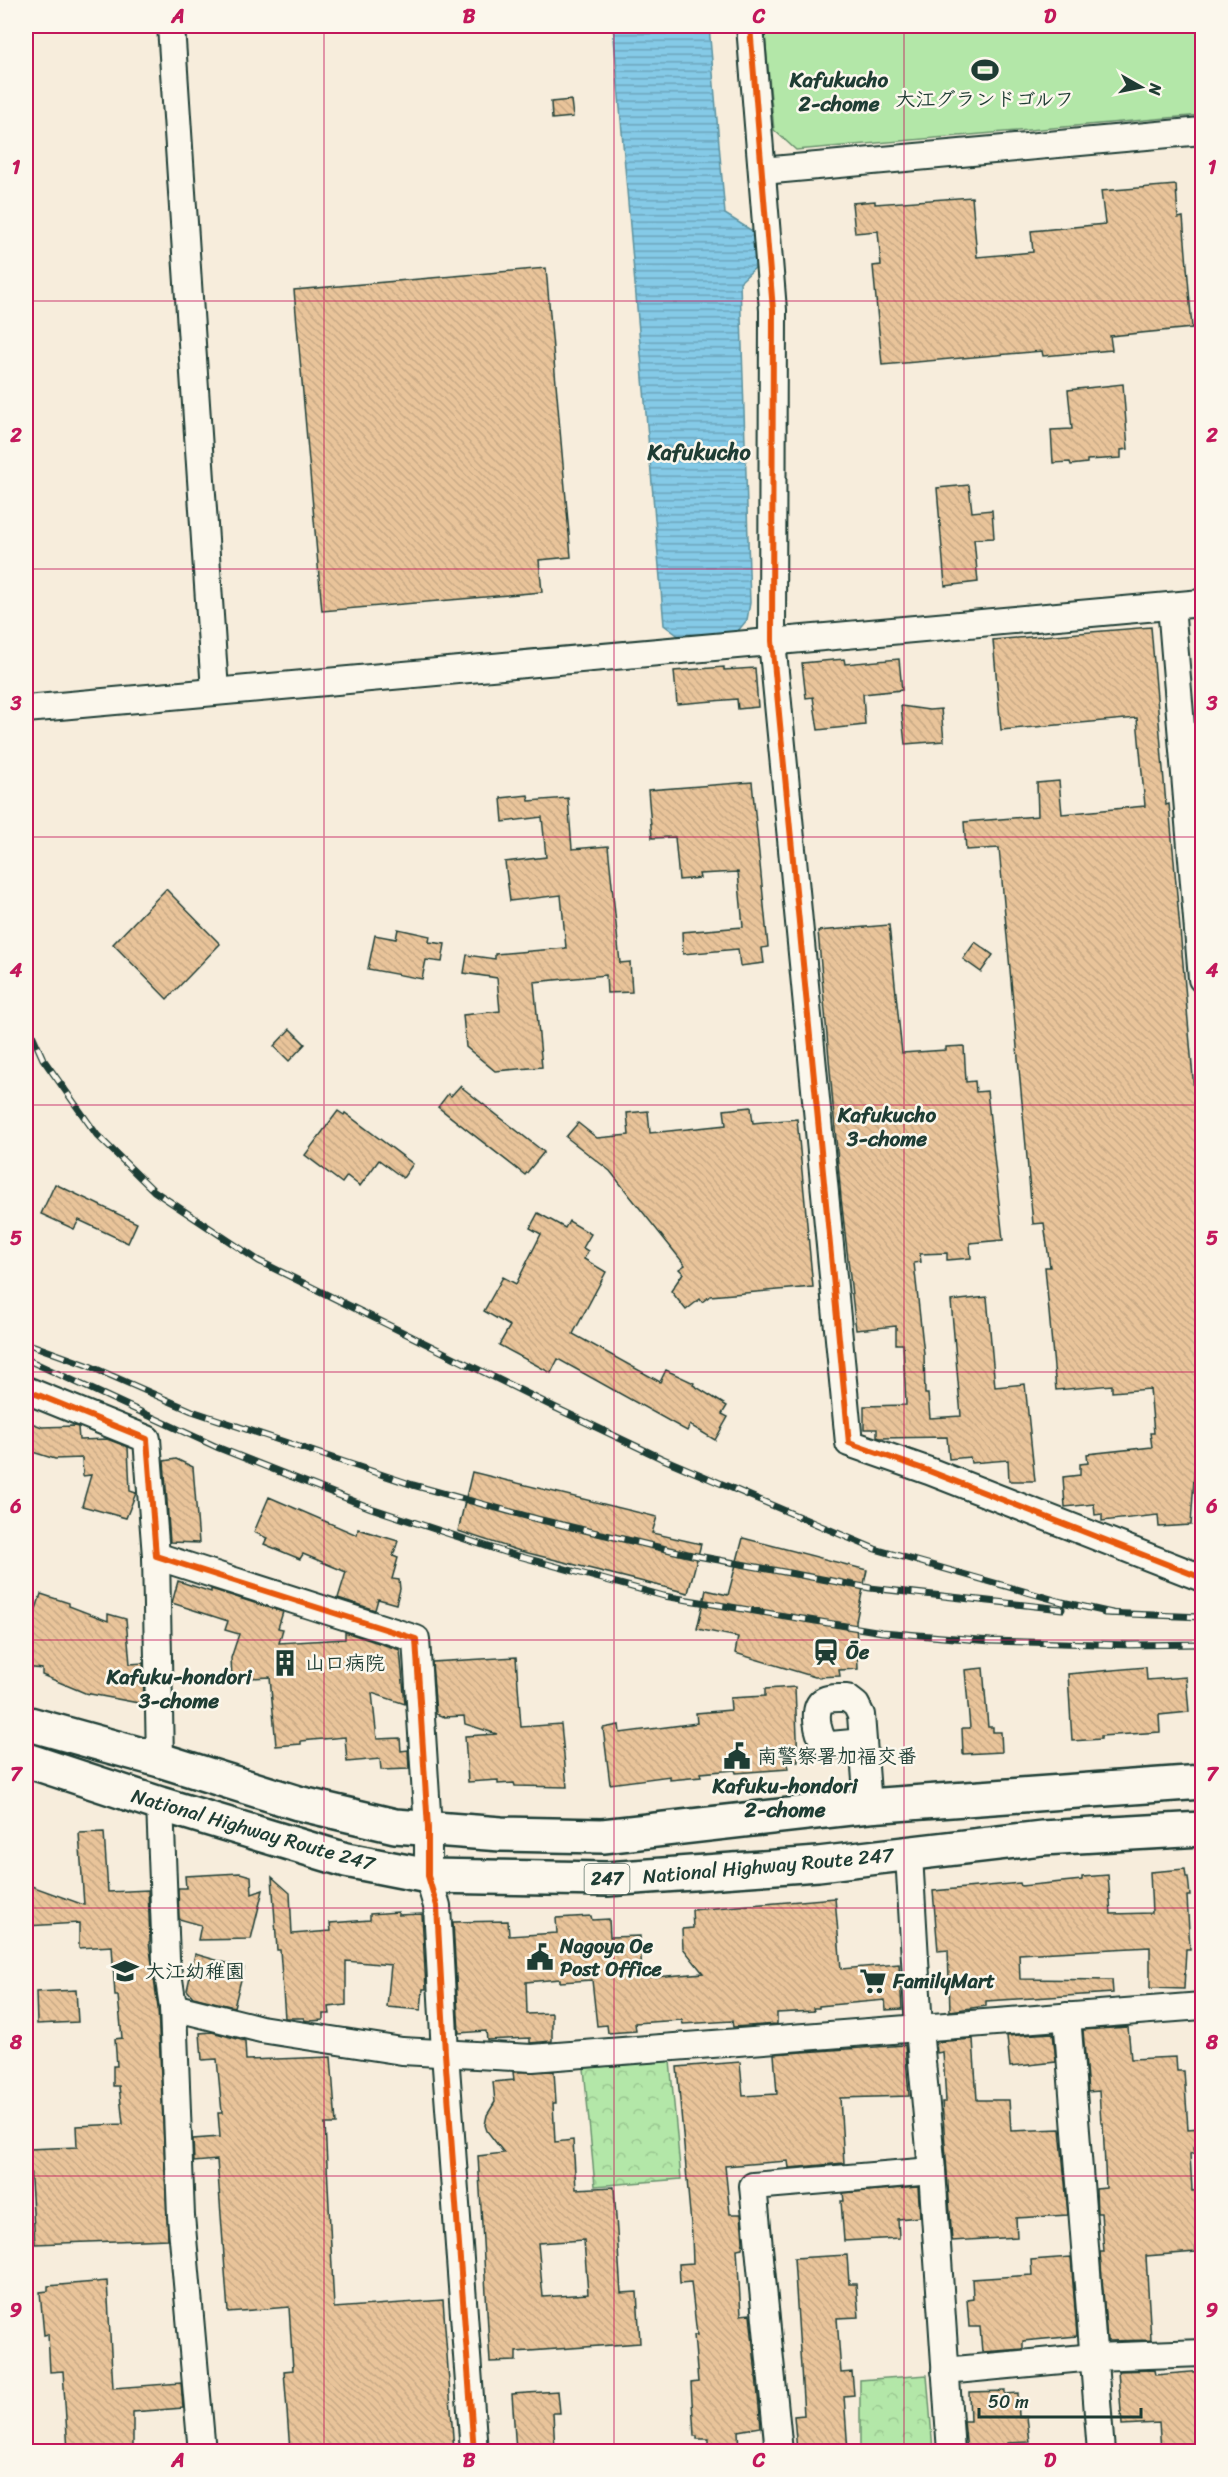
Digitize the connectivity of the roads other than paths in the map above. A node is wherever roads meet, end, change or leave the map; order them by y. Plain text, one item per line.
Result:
1 (171, 26) edge
2 (750, 26) edge
3 (1203, 131) edge
4 (762, 171) junction
5 (1203, 603) edge
6 (1172, 606) junction
7 (772, 641) junction
8 (215, 692) junction
9 (26, 709) edge
10 (1203, 979) edge
11 (26, 1390) edge
12 (156, 1556) junction
13 (1203, 1578) edge
14 (26, 1723) edge
15 (863, 1742) dead end
16 (26, 1760) edge
17 (160, 1760) junction
18 (1203, 1782) edge
19 (160, 1804) junction
20 (868, 1806) junction
21 (428, 1828) junction
22 (1203, 1829) edge
23 (909, 1855) junction
24 (428, 1876) junction
25 (1203, 2006) edge
26 (173, 2007) junction
27 (1067, 2016) junction
28 (919, 2029) junction
29 (445, 2053) junction
30 (932, 2171) junction
31 (1203, 2353) edge
32 (1094, 2357) junction
33 (945, 2371) junction
34 (202, 2451) edge
35 (474, 2451) edge
36 (779, 2451) edge
37 (951, 2451) edge
38 (1101, 2451) edge

1 - 8 street
2 - 4 street
3 - 4 street
4 - 7 street
5 - 6 street
6 - 7 street
6 - 10 street
7 - 8 street
7 - 13 street
8 - 9 street
11 - 12 street
12 - 17 street
12 - 21 street
14 - 17 highway, National Highway Route 247 / 247
15 - 20 street
16 - 19 highway, National Highway Route 247 / 247
17 - 21 highway, National Highway Route 247 / 247
18 - 20 highway, National Highway Route 247 / 247
19 - 24 highway, National Highway Route 247 / 247
19 - 26 street
20 - 21 highway, National Highway Route 247 / 247
21 - 24 street
22 - 23 highway, National Highway Route 247 / 247
23 - 24 highway, National Highway Route 247 / 247
23 - 28 street
24 - 29 street
25 - 27 street
26 - 29 street
26 - 34 street
27 - 28 street
27 - 32 street
28 - 29 street
28 - 30 street
29 - 35 street
30 - 33 street
30 - 36 street
31 - 32 street
32 - 33 street
32 - 38 street
33 - 37 street

